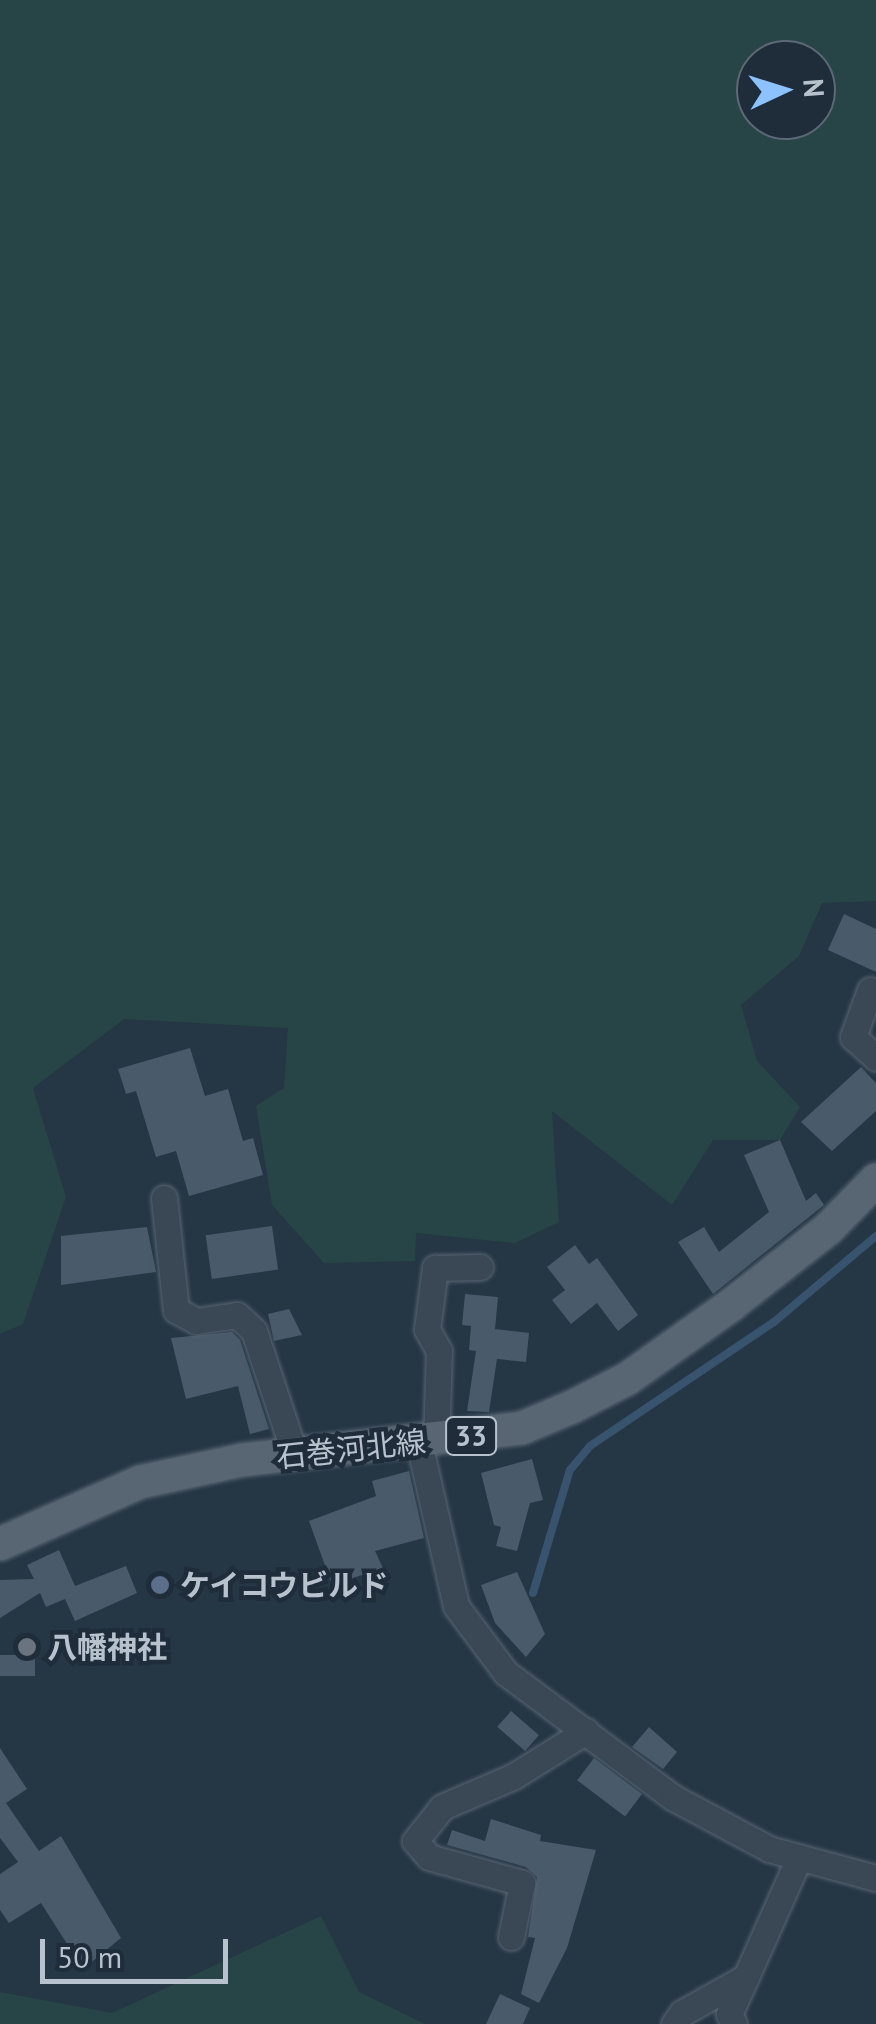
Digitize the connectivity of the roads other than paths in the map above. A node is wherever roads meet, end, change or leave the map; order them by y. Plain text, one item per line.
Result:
1 (870, 990) dead end
2 (876, 1058) edge
3 (876, 1180) edge
4 (164, 1198) dead end
5 (480, 1267) dead end
6 (428, 1442) junction
7 (295, 1455) junction
8 (0, 1544) edge
9 (586, 1731) junction
10 (800, 1858) junction
11 (876, 1878) edge
12 (511, 1937) dead end
13 (746, 1977) junction
14 (674, 2024) edge
15 (734, 2024) edge

1 - 2 street
3 - 6 main road, 石巻河北線 / 33
4 - 7 street
5 - 6 street
6 - 7 main road, 石巻河北線 / 33
6 - 9 street
7 - 8 main road, 石巻河北線 / 33
9 - 10 street
9 - 12 street
10 - 11 street
10 - 13 street
13 - 14 street
13 - 15 street

